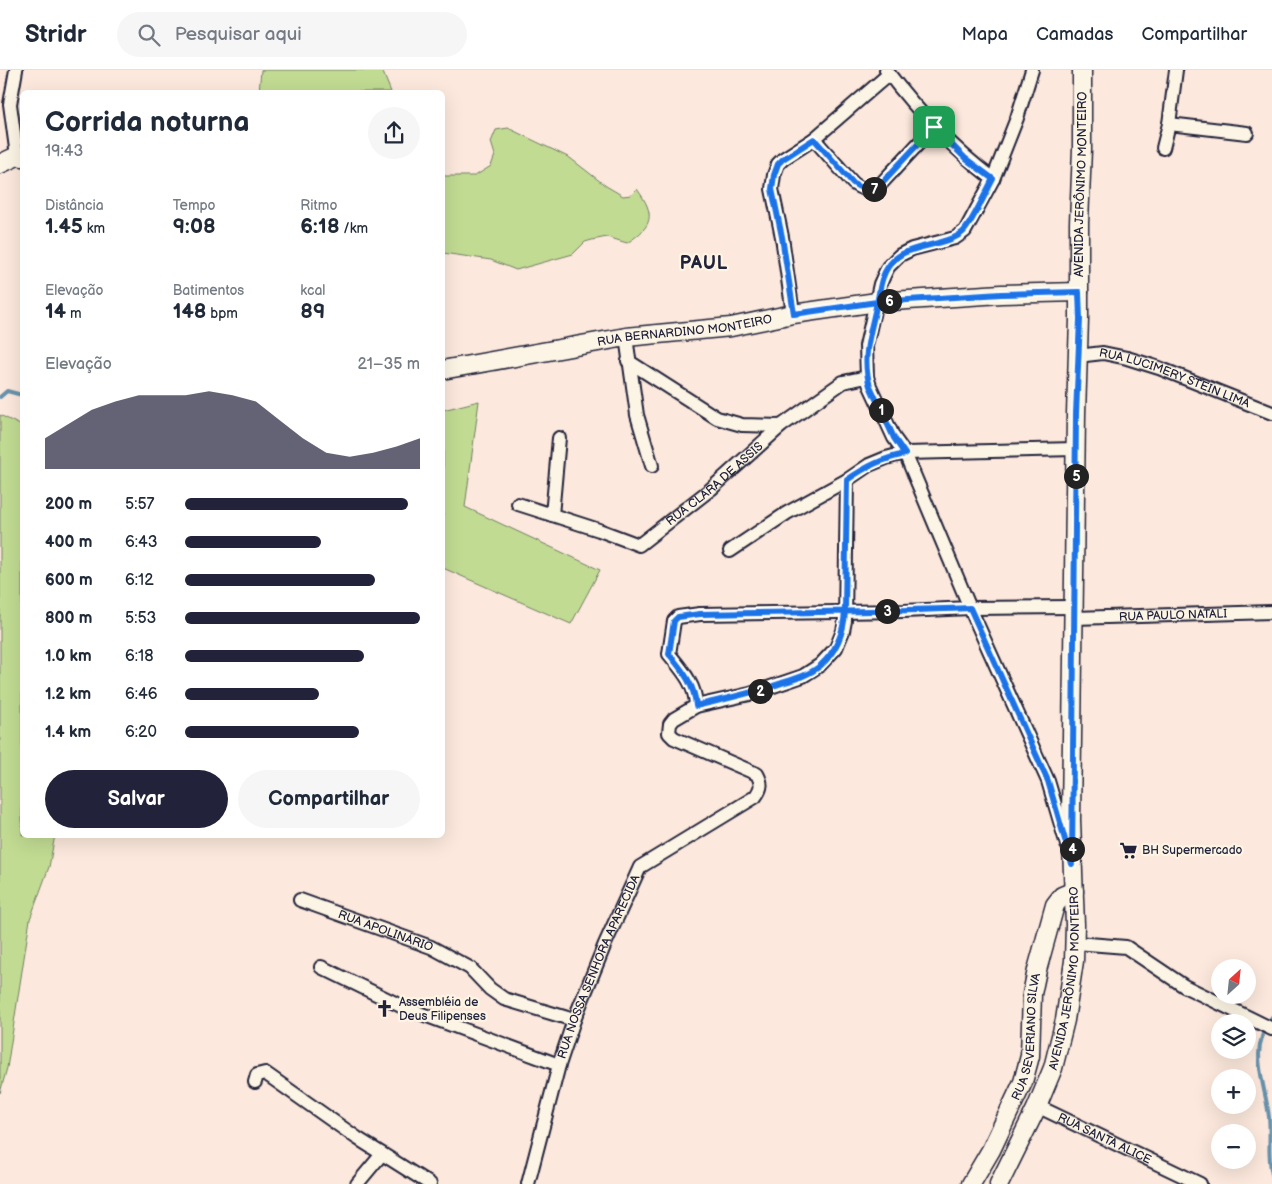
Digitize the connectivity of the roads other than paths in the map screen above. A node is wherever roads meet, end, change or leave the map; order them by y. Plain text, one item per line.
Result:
1 (16, 70) edge
2 (1032, 70) edge
3 (1082, 70) edge
4 (1176, 70) edge
5 (887, 72) edge
6 (1169, 124) junction
7 (934, 127) junction
8 (1247, 133) dead end
9 (814, 139) junction
10 (1163, 148) dead end
11 (20, 157) edge
12 (0, 164) edge
13 (993, 179) junction
14 (788, 246) dead end
15 (1079, 292) junction
16 (877, 302) junction
17 (797, 313) junction
18 (626, 337) junction
19 (1077, 356) junction
20 (628, 361) junction
21 (445, 369) edge
22 (867, 377) junction
23 (1272, 413) edge
24 (781, 426) junction
25 (559, 438) dead end
26 (1076, 449) junction
27 (905, 454) junction
28 (652, 466) dead end
29 (847, 480) junction
30 (518, 504) dead end
31 (552, 515) junction
32 (730, 551) dead end
33 (970, 608) junction
34 (845, 611) junction
35 (1074, 612) junction
36 (1272, 612) edge
37 (696, 706) junction
38 (1072, 864) junction
39 (1074, 891) junction
40 (300, 900) dead end
41 (1076, 943) junction
42 (321, 967) dead end
43 (574, 1020) junction
44 (1268, 1026) edge
45 (559, 1065) junction
46 (254, 1082) dead end
47 (1037, 1106) junction
48 (382, 1154) junction
49 (357, 1184) edge
50 (430, 1184) edge
51 (528, 1184) edge
52 (971, 1184) edge
53 (999, 1184) edge
54 (1200, 1184) edge

1 - 11 street
2 - 13 street
3 - 15 street, AVENIDA JERÔNIMO MONTEIRO
4 - 6 street
5 - 7 street
5 - 9 street
6 - 8 street
6 - 10 street
7 - 9 street
7 - 13 street
9 - 17 street
11 - 12 street
13 - 16 street
14 - 17 street
15 - 16 street, RUA BERNARDINO MONTEIRO
15 - 19 street, AVENIDA JERÔNIMO MONTEIRO
16 - 17 street, RUA BERNARDINO MONTEIRO
16 - 22 street
17 - 18 street, RUA BERNARDINO MONTEIRO
18 - 20 street
18 - 21 street, RUA BERNARDINO MONTEIRO
19 - 23 street, RUA LUCIMERY STEIN LIMA
19 - 26 street, AVENIDA JERÔNIMO MONTEIRO
20 - 24 street
20 - 28 street
22 - 24 street, RUA CLARA DE ASSIS
22 - 27 street
24 - 31 street, RUA CLARA DE ASSIS
25 - 31 street
26 - 27 street
26 - 35 street, AVENIDA JERÔNIMO MONTEIRO
27 - 29 street
27 - 33 street
29 - 32 street
29 - 34 street
30 - 31 street, RUA CLARA DE ASSIS
33 - 34 street, RUA PAULO NATALI
33 - 35 street, RUA PAULO NATALI
33 - 38 street
34 - 37 street
34 - 37 street, RUA PAULO NATALI
35 - 36 street, RUA PAULO NATALI
35 - 38 street, AVENIDA JERÔNIMO MONTEIRO
37 - 43 street, RUA NOSSA SENHORA APARECIDA
38 - 39 street, AVENIDA JERÔNIMO MONTEIRO
39 - 41 street, AVENIDA JERÔNIMO MONTEIRO
39 - 52 street, RUA SEVERIANO SILVA
40 - 43 street, RUA APOLINÁRIO
41 - 44 street
41 - 47 street, AVENIDA JERÔNIMO MONTEIRO
42 - 45 street
43 - 45 street, RUA NOSSA SENHORA APARECIDA
45 - 51 street, RUA NOSSA SENHORA APARECIDA
46 - 48 street
47 - 53 street, AVENIDA JERÔNIMO MONTEIRO
47 - 54 street, RUA SANTA ALICE
48 - 49 street
48 - 50 street

